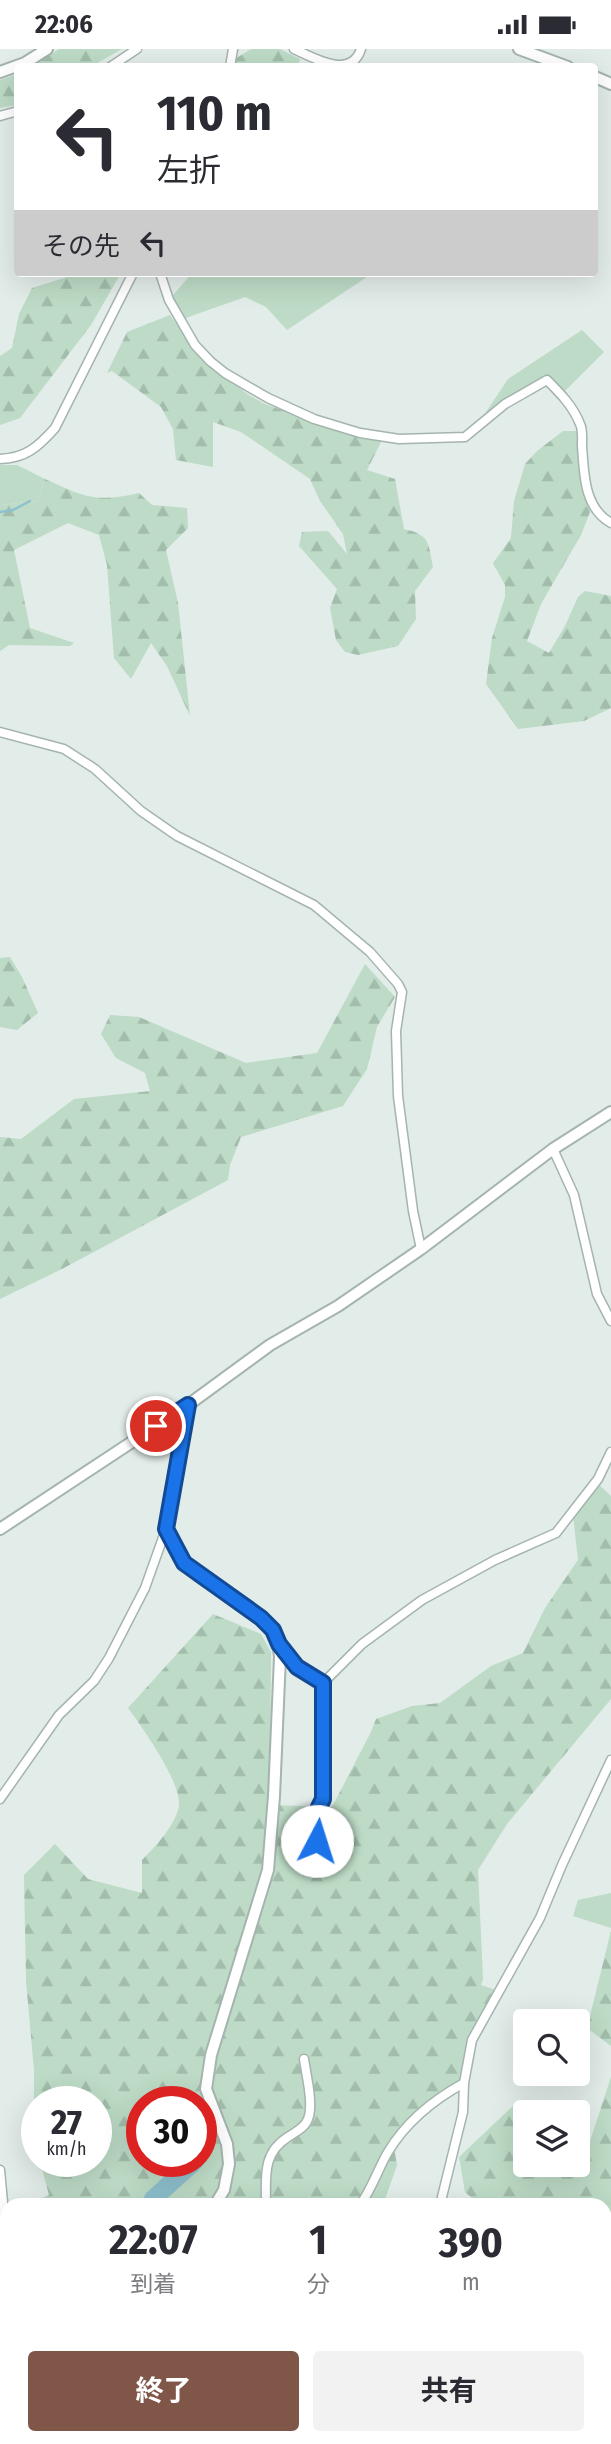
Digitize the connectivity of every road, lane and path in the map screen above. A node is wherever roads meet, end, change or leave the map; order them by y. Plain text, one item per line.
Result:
1 (47, 49) edge
2 (137, 49) edge
3 (294, 49) edge
4 (361, 49) edge
5 (519, 49) edge
6 (26, 63) edge
7 (116, 63) edge
8 (328, 63) edge
9 (349, 63) edge
10 (557, 63) edge
11 (130, 277) edge
12 (161, 277) edge
13 (0, 459) edge
14 (611, 523) edge
15 (0, 732) edge
16 (611, 1112) edge
17 (553, 1149) junction
18 (421, 1249) junction
19 (611, 1321) edge
20 (188, 1405) junction
21 (611, 1452) edge
22 (0, 1529) edge
23 (166, 1529) junction
24 (279, 1644) junction
25 (323, 1683) junction
26 (611, 1760) edge
27 (0, 1799) edge
28 (317, 1841) dead end
29 (304, 2059) dead end
30 (464, 2083) junction
31 (0, 2170) edge
32 (3, 2198) edge
33 (219, 2198) edge
34 (266, 2198) edge
35 (364, 2198) edge
36 (442, 2198) edge

1 - 6 street
2 - 7 street
3 - 8 street
4 - 9 street
5 - 10 street
11 - 13 street
12 - 14 street
15 - 18 street
16 - 17 street
17 - 18 street
17 - 19 street
18 - 20 street
20 - 22 street
20 - 23 street
21 - 25 street
23 - 24 street
23 - 27 street
24 - 25 street
24 - 33 street
25 - 28 street
26 - 30 street
29 - 34 street
30 - 35 street
30 - 36 street
31 - 32 street

